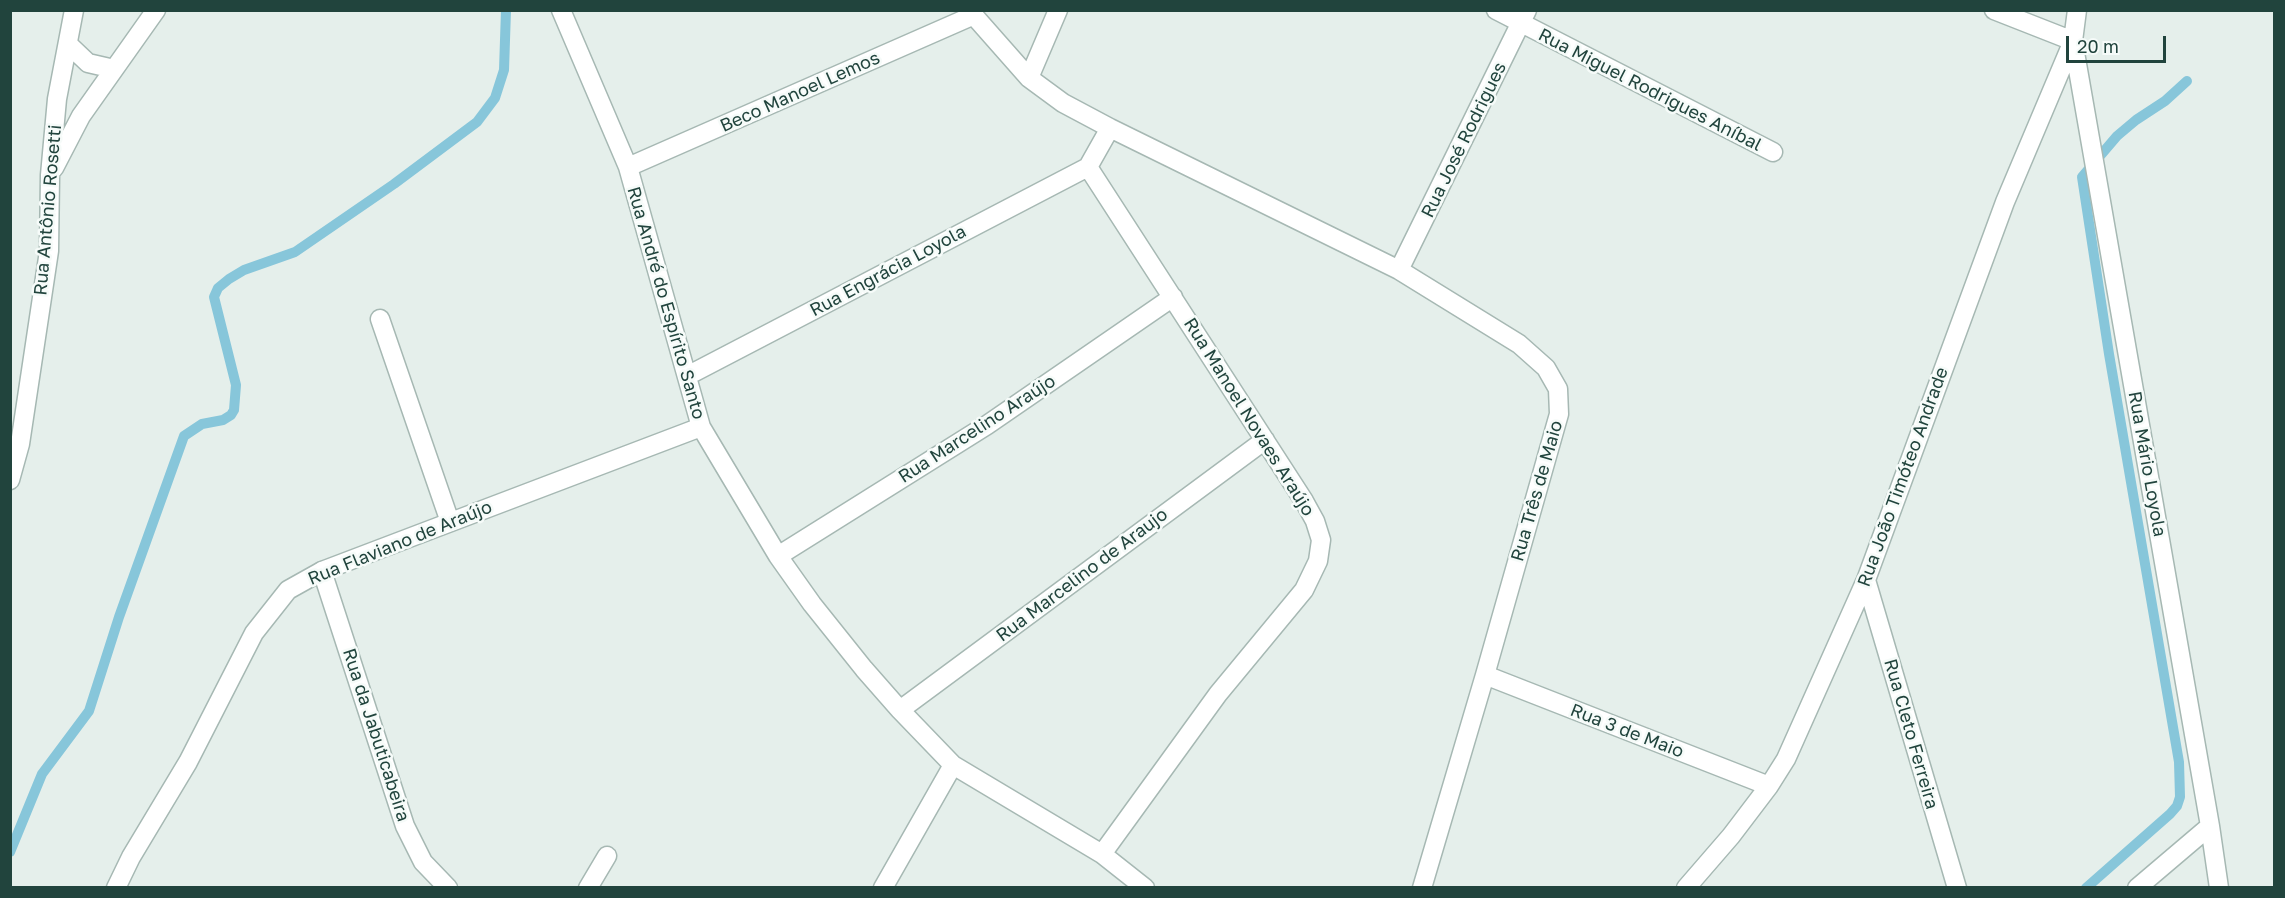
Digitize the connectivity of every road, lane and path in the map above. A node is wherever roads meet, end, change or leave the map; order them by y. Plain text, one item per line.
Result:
1 (74, 10) edge
2 (156, 10) edge
3 (561, 10) edge
4 (1058, 10) edge
5 (1496, 10) edge
6 (1994, 10) edge
7 (2077, 10) edge
8 (970, 13) edge
9 (1524, 18) edge
10 (2073, 40) junction
11 (68, 44) junction
12 (114, 69) junction
13 (1029, 78) junction
14 (1110, 128) junction
15 (1773, 152) dead end
16 (628, 167) junction
17 (1088, 167) junction
18 (50, 175) junction
19 (1399, 270) junction
20 (1173, 297) junction
21 (380, 319) dead end
22 (687, 375) junction
23 (701, 427) junction
24 (1265, 440) junction
25 (10, 480) edge
26 (450, 522) junction
27 (778, 556) junction
28 (322, 571) junction
29 (1866, 580) junction
30 (1485, 675) junction
31 (900, 710) junction
32 (953, 765) junction
33 (1769, 786) junction
34 (2210, 826) junction
35 (1102, 854) junction
36 (607, 856) dead end
37 (116, 888) edge
38 (448, 888) edge
39 (588, 888) edge
40 (883, 888) edge
41 (1144, 888) edge
42 (1422, 888) edge
43 (1686, 888) edge
44 (1957, 888) edge
45 (2137, 888) edge
46 (2219, 888) edge

1 - 11 street, Rua Antônio Rosetti
2 - 12 street
3 - 16 street, Rua André do Espírito Santo
4 - 13 street
5 - 9 street, Rua Miguel Rodrigues Aníbal
6 - 10 street
7 - 10 street
8 - 13 street
8 - 16 street, Beco Manoel Lemos
9 - 15 street, Rua Miguel Rodrigues Aníbal
9 - 19 street, Rua José Rodrigues
10 - 29 street, Rua João Timóteo Andrade
10 - 34 street, Rua Mário Loyola
11 - 12 street
11 - 18 street, Rua Antônio Rosetti
12 - 18 street
13 - 14 street
14 - 17 street
14 - 19 street, Rua Três de Maio
16 - 22 street, Rua André do Espírito Santo
17 - 20 street, Rua Manoel Novaes Araújo
17 - 22 street, Rua Engrácia Loyola
18 - 25 street, Rua Antônio Rosetti
19 - 30 street, Rua Três de Maio
20 - 24 street, Rua Manoel Novaes Araújo
20 - 27 street, Rua Marcelino Araújo
21 - 26 street
22 - 23 street, Rua André do Espírito Santo
23 - 26 street, Rua Flaviano de Araújo
23 - 27 street, Rua André do Espírito Santo
24 - 31 street, Rua Marcelino de Araujo
24 - 35 street, Rua Manoel Novaes Araújo
26 - 28 street, Rua Flaviano de Araújo
27 - 31 street, Rua André do Espírito Santo
28 - 37 street, Rua Flaviano de Araújo
28 - 38 street, Rua da Jabuticabeira
29 - 33 street, Rua João Timóteo Andrade
29 - 44 street, Rua Cleto Ferreira
30 - 33 street, Rua 3 de Maio
30 - 42 street, Rua Três de Maio
31 - 32 street, Rua André do Espírito Santo
32 - 35 street, Rua André do Espírito Santo
32 - 40 street
33 - 43 street, Rua João Timóteo Andrade
34 - 45 street
34 - 46 street, Rua Mário Loyola
35 - 41 street, Rua André do Espírito Santo
36 - 39 street

